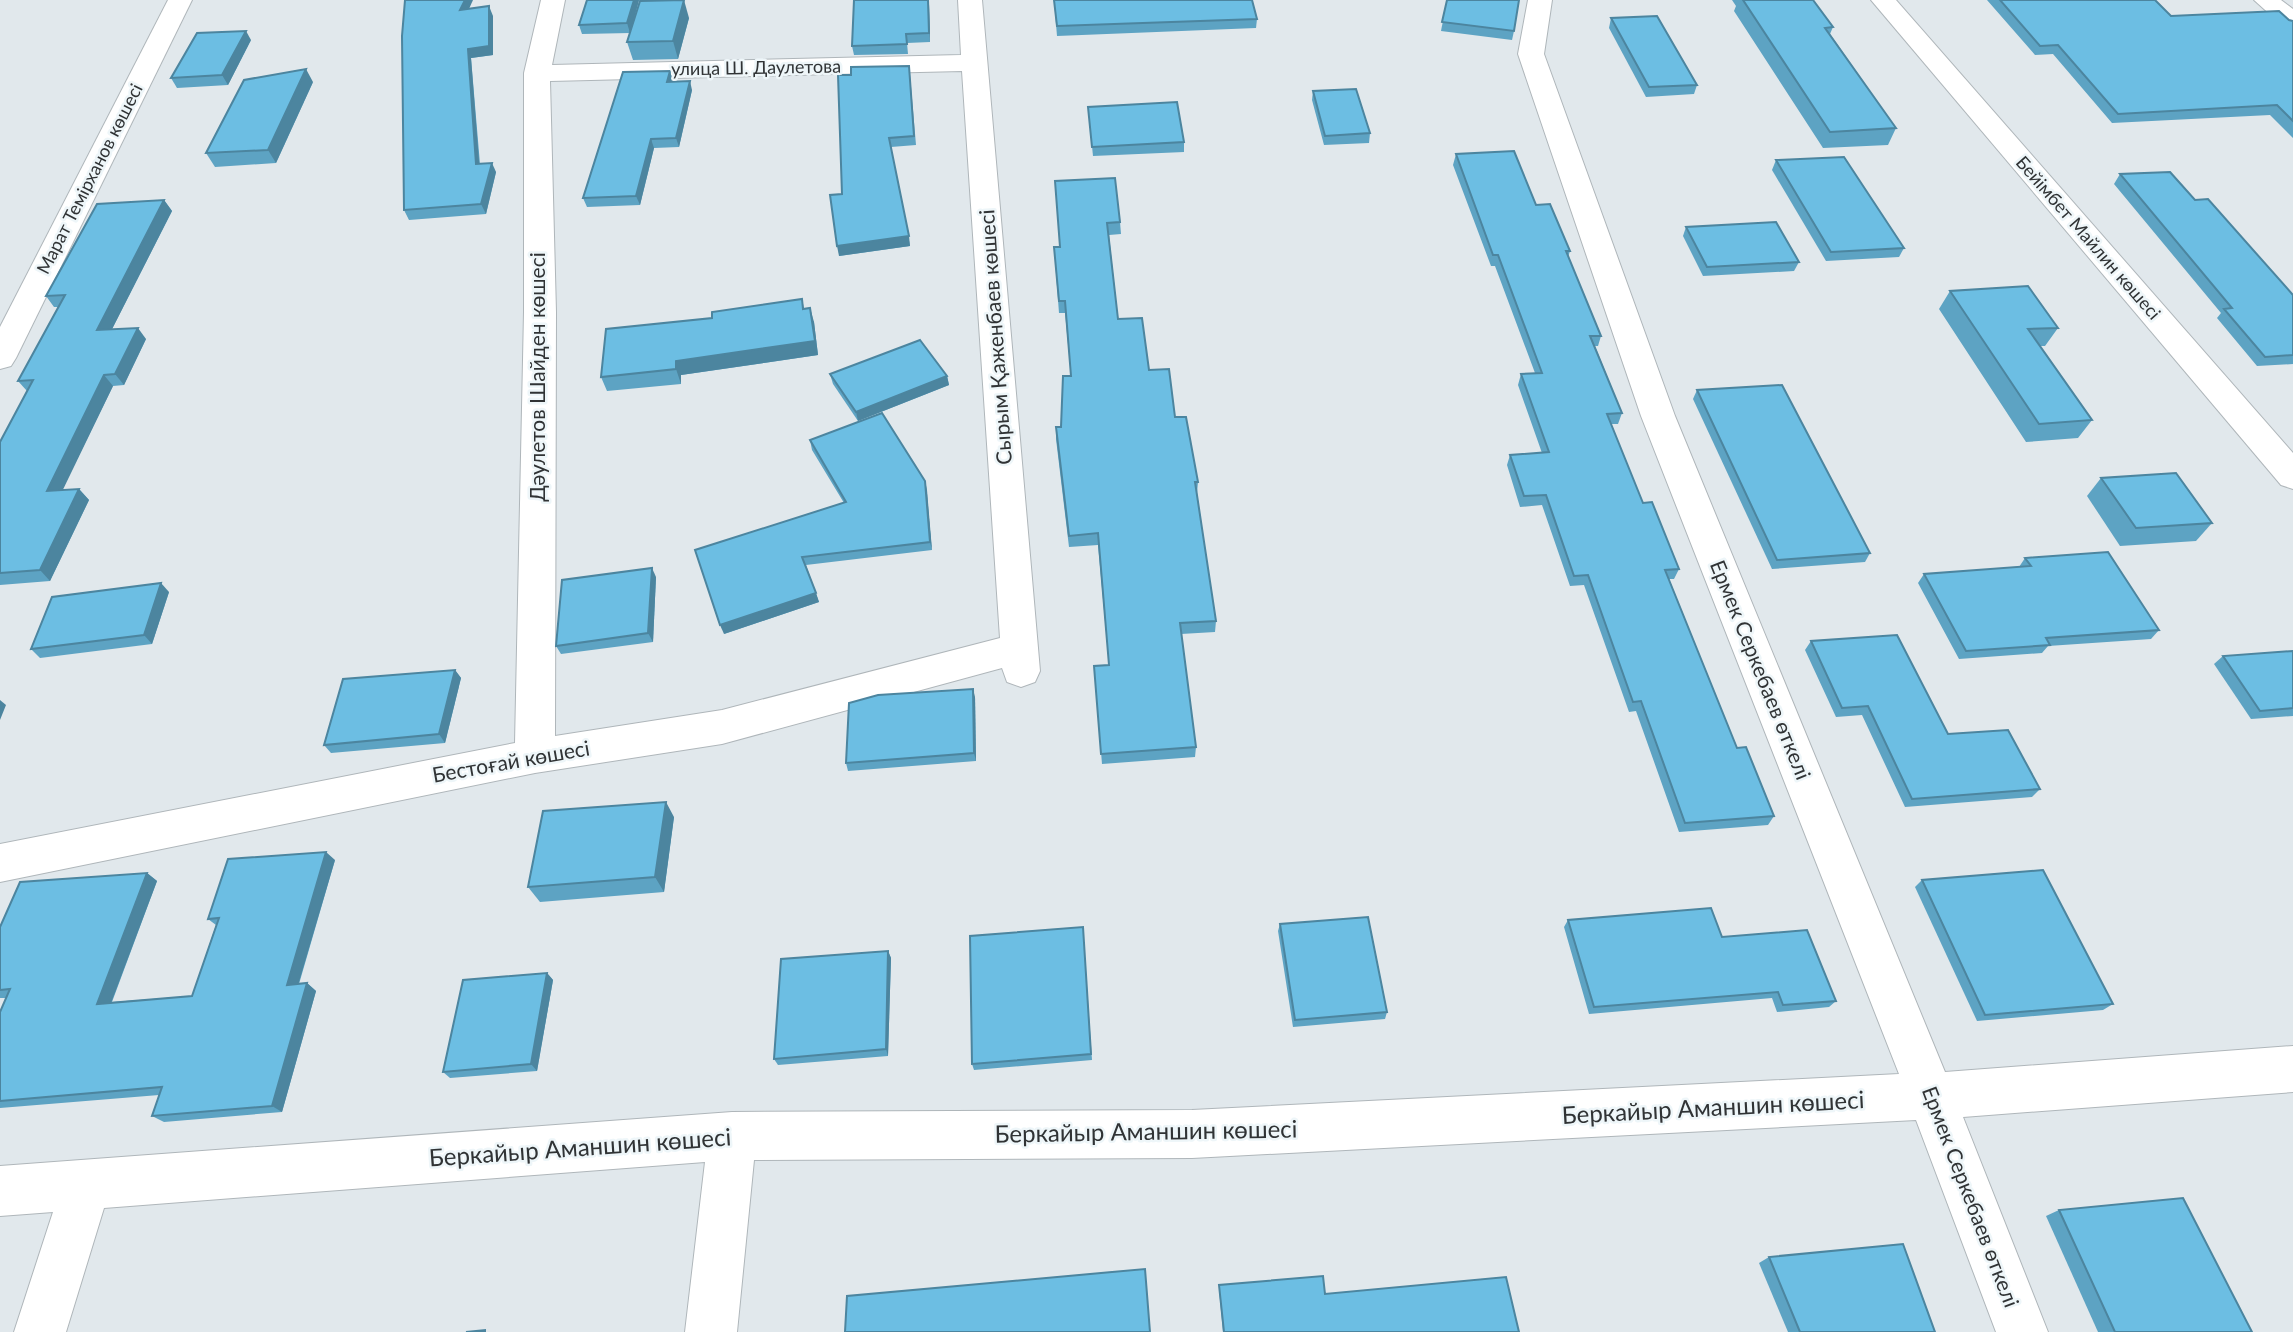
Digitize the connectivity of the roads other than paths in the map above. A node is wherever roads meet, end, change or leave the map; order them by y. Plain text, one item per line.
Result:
1 (180, 0) edge
2 (553, 0) edge
3 (970, 0) edge
4 (1540, 0) edge
5 (1883, 0) edge
6 (2266, 0) edge
7 (2293, 22) edge
8 (975, 63) junction
9 (537, 74) junction
10 (0, 358) edge
11 (2293, 476) edge
12 (1020, 661) joint
13 (535, 756) junction
14 (0, 863) edge
15 (2293, 1069) edge
16 (1931, 1097) junction
17 (732, 1136) junction
18 (86, 1186) junction
19 (0, 1191) edge
20 (40, 1332) edge
21 (711, 1332) edge
22 (2022, 1332) edge

1 - 10 street, Марат Темірханов көшесі
2 - 9 street, Дәулетов Шайден көшесі
3 - 8 street, Сырым Қаженбаев көшесі
4 - 16 street, Ермек Серкебаев өткелі
5 - 11 street, Бейімбет Майлин көшесі
6 - 7 street
8 - 9 street, улица Ш. Даулетова
8 - 12 street, Сырым Қаженбаев көшесі
9 - 13 street, Дәулетов Шайден көшесі
12 - 13 street, Бестоғай көшесі
13 - 14 street, Бестоғай көшесі
15 - 16 street, Беркайыр Аманшин көшесі
16 - 17 street, Беркайыр Аманшин көшесі
16 - 22 street, Ермек Серкебаев өткелі
17 - 18 street, Беркайыр Аманшин көшесі
17 - 21 street
18 - 19 street, Беркайыр Аманшин көшесі
18 - 20 street

